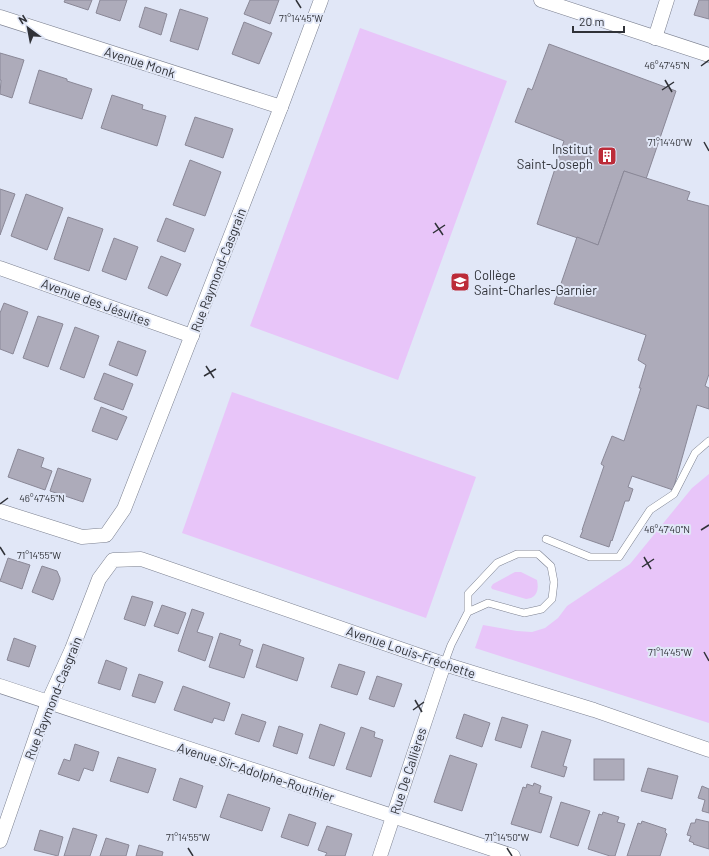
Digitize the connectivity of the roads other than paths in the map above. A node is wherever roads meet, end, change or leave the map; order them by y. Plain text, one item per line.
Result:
1 (321, 0) edge
2 (541, 0) edge
3 (668, 0) edge
4 (0, 17) edge
5 (655, 38) junction
6 (709, 55) edge
7 (281, 107) junction
8 (0, 268) edge
9 (192, 336) junction
10 (709, 441) edge
11 (0, 511) edge
12 (546, 539) dead end
13 (113, 560) joint
14 (468, 612) junction
15 (444, 664) junction
16 (0, 686) edge
17 (48, 702) junction
18 (709, 750) edge
19 (393, 816) junction
20 (0, 841) edge
21 (380, 856) edge
22 (513, 856) edge

1 - 7 street, Rue Raymond-Casgrain
2 - 5 street
3 - 5 street
4 - 7 street, Avenue Monk
5 - 6 street
7 - 9 street, Rue Raymond-Casgrain
8 - 9 street, Avenue des Jésuites
9 - 11 street, Rue Raymond-Casgrain
10 - 12 lane
13 - 15 street, Avenue Louis-Fréchette
13 - 17 street, Rue Raymond-Casgrain
14 - 14 lane
14 - 15 lane
15 - 18 street, Avenue Louis-Fréchette
15 - 19 street, Rue De Callières
16 - 17 street, Avenue Sir-Adolphe-Routhier
17 - 19 street, Avenue Sir-Adolphe-Routhier
17 - 20 street, Rue Raymond-Casgrain
19 - 21 street, Rue De Callières
19 - 22 street, Avenue Sir-Adolphe-Routhier

